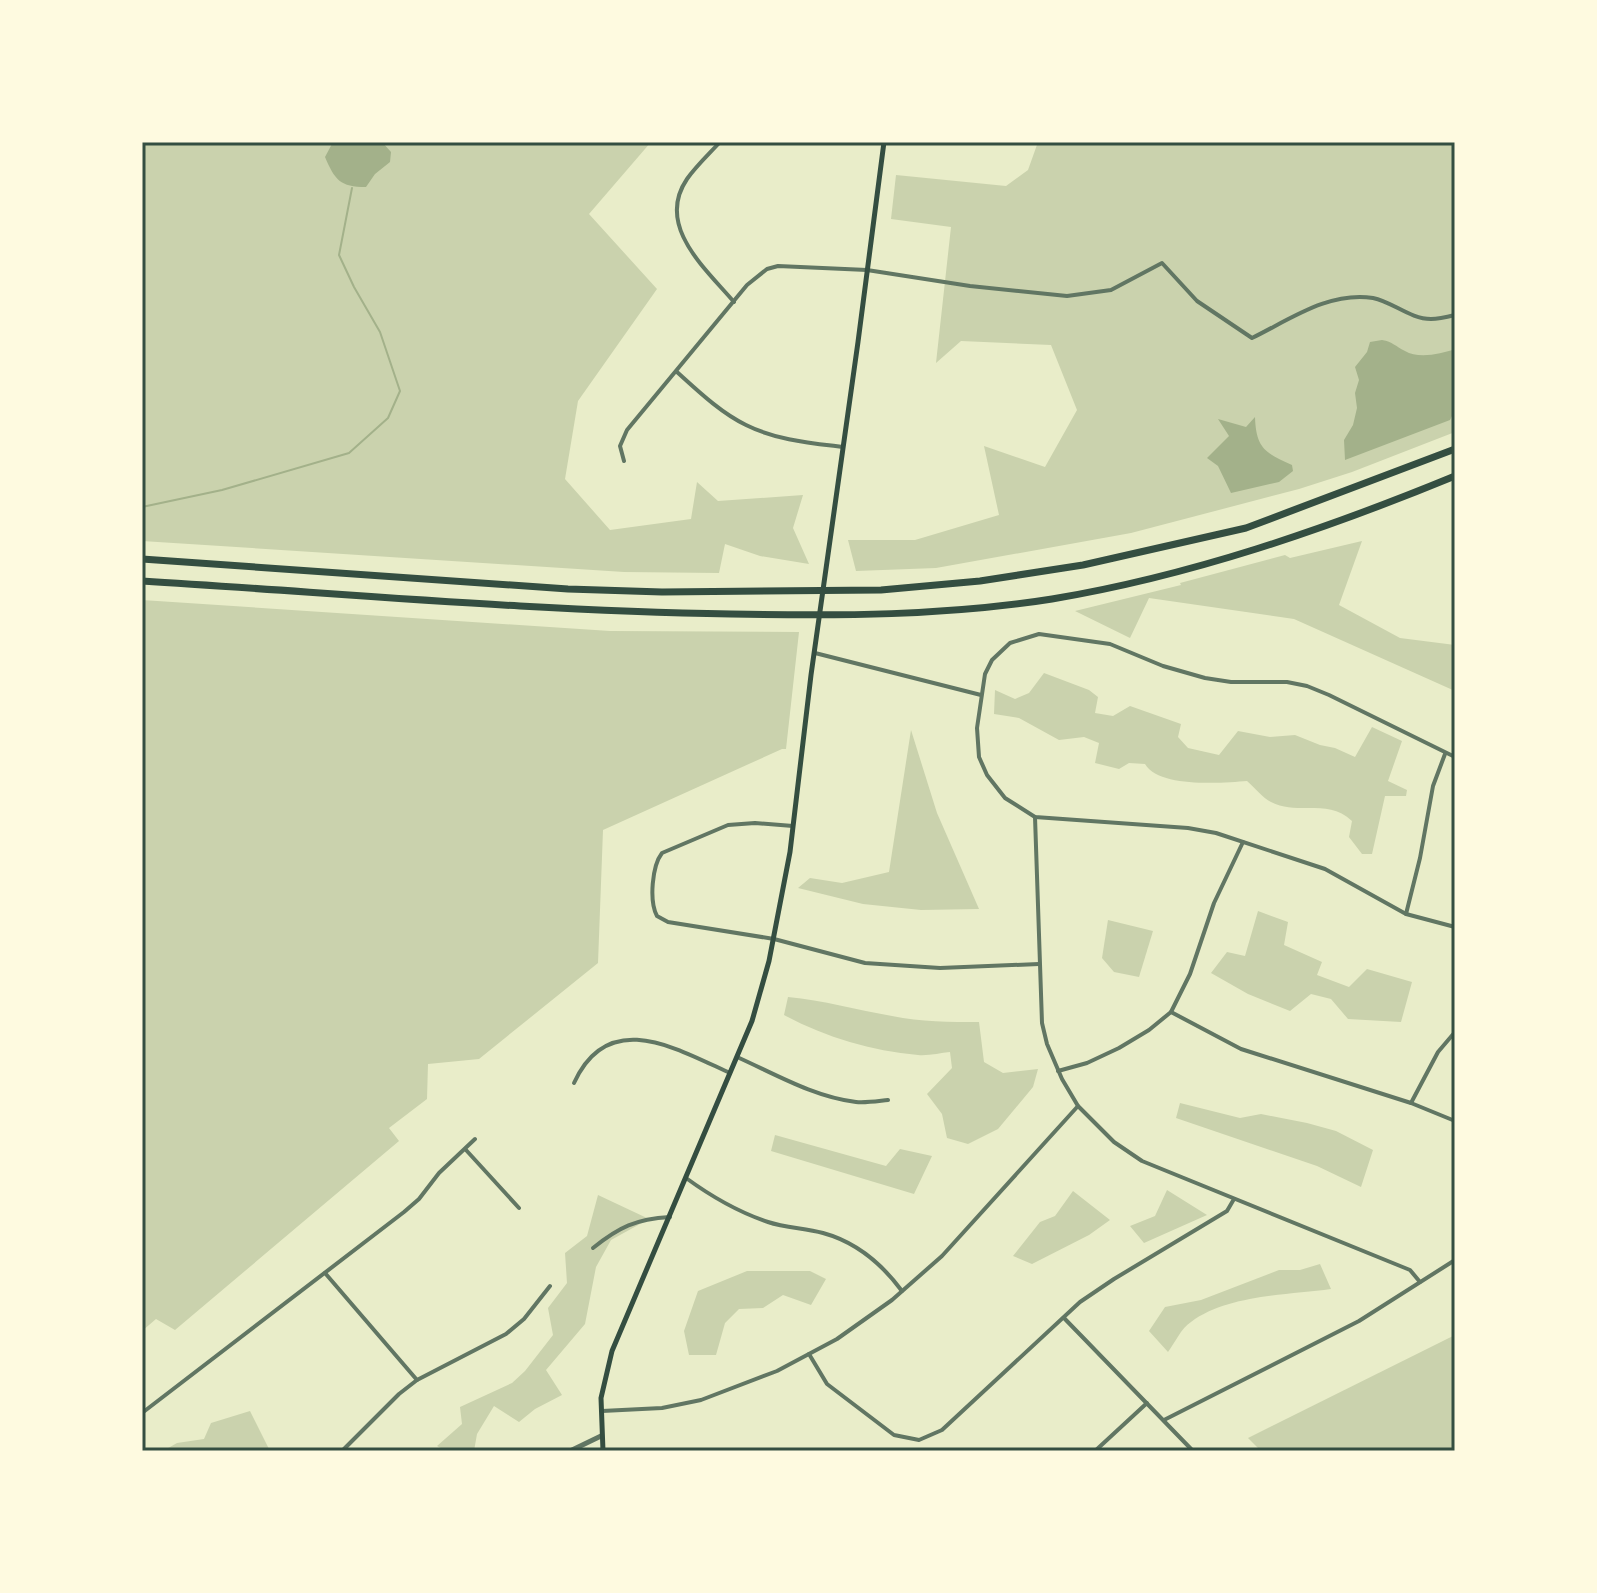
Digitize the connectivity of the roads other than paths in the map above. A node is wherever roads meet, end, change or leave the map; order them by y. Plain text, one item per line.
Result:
1 (720, 142) edge
2 (884, 142) edge
3 (867, 270) junction
4 (734, 302) junction
5 (1455, 315) edge
6 (677, 372) junction
7 (843, 447) junction
8 (1455, 449) edge
9 (624, 461) dead end
10 (1455, 476) edge
11 (142, 559) edge
12 (142, 581) edge
13 (815, 653) junction
14 (981, 695) junction
15 (1446, 753) junction
16 (1455, 757) edge
17 (1035, 817) junction
18 (793, 826) junction
19 (1243, 842) junction
20 (1406, 914) junction
21 (1455, 927) edge
22 (774, 939) junction
23 (1039, 964) junction
24 (1171, 1012) junction
25 (1455, 1032) edge
26 (737, 1057) junction
27 (1058, 1071) junction
28 (730, 1073) junction
29 (574, 1083) dead end
30 (888, 1100) dead end
31 (1411, 1103) junction
32 (1078, 1106) junction
33 (1455, 1121) edge
34 (475, 1139) dead end
35 (466, 1150) junction
36 (686, 1178) junction
37 (1235, 1198) junction
38 (519, 1208) dead end
39 (670, 1217) junction
40 (593, 1248) dead end
41 (1455, 1260) edge
42 (325, 1272) junction
43 (1420, 1282) junction
44 (550, 1286) dead end
45 (902, 1291) junction
46 (1063, 1317) junction
47 (809, 1354) junction
48 (417, 1380) junction
49 (1147, 1403) junction
50 (600, 1411) junction
51 (142, 1413) edge
52 (1164, 1420) junction
53 (601, 1436) junction
54 (342, 1451) edge
55 (570, 1451) edge
56 (603, 1451) edge
57 (1095, 1451) edge
58 (1193, 1451) edge

1 - 4 street
2 - 3 main road
3 - 4 street
3 - 5 street
3 - 7 main road
4 - 6 street
6 - 7 street
6 - 9 street
7 - 13 main road
8 - 11 highway
10 - 12 highway
13 - 14 street
13 - 18 main road
14 - 15 street
14 - 17 street
15 - 16 street
15 - 20 street
17 - 19 street
17 - 23 street
18 - 22 main road
18 - 22 street
19 - 20 street
19 - 24 street
20 - 21 street
22 - 23 street
22 - 26 main road
23 - 27 street
24 - 27 street
24 - 31 street
25 - 31 street
26 - 28 main road
26 - 30 street
27 - 32 street
28 - 29 street
28 - 36 main road
31 - 33 street
32 - 37 street
32 - 45 street
34 - 35 street
35 - 38 street
35 - 42 street
36 - 39 main road
36 - 45 street
37 - 43 street
37 - 46 street
39 - 40 street
39 - 50 main road
41 - 43 street
42 - 48 street
42 - 51 street
43 - 52 street
44 - 48 street
45 - 47 street
46 - 47 street
46 - 49 street
47 - 50 street
48 - 54 street
49 - 52 street
49 - 57 street
50 - 53 main road
52 - 58 street
53 - 55 street
53 - 56 main road

